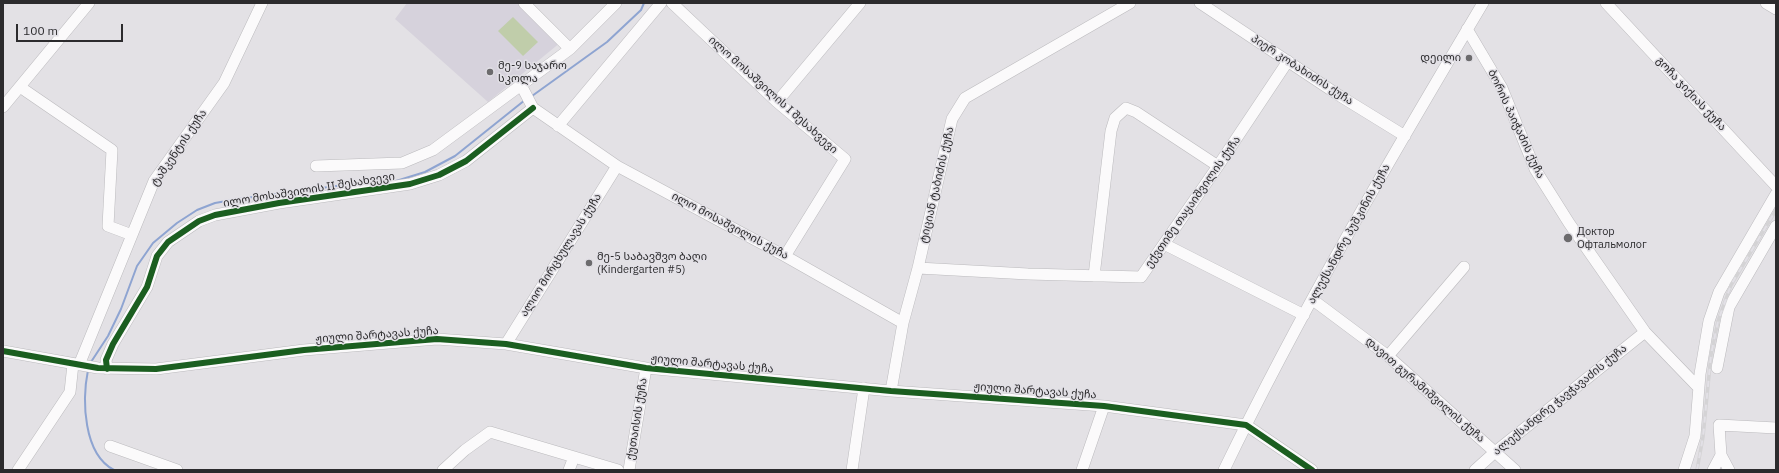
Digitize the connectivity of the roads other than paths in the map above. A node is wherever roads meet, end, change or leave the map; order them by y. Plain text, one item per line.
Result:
1 (89, 3) edge
2 (262, 3) edge
3 (524, 3) edge
4 (616, 3) edge
5 (661, 3) edge
6 (672, 3) edge
7 (860, 3) edge
8 (1130, 3) edge
9 (1200, 3) edge
10 (1483, 3) edge
11 (1606, 3) edge
12 (1467, 29) junction
13 (570, 49) junction
14 (1288, 61) junction
15 (520, 86) junction
16 (20, 87) junction
17 (777, 102) junction
18 (3, 107) edge
19 (532, 107) junction
20 (558, 126) junction
21 (1405, 136) junction
22 (316, 166) dead end
23 (617, 166) junction
24 (1218, 166) junction
25 (1776, 186) edge
26 (1776, 194) edge
27 (1776, 226) edge
28 (132, 235) junction
29 (1164, 244) junction
30 (785, 256) junction
31 (1464, 267) dead end
32 (918, 268) junction
33 (1094, 276) junction
34 (1313, 300) junction
35 (1304, 315) junction
36 (903, 323) junction
37 (1645, 332) junction
38 (506, 344) junction
39 (3, 351) edge
40 (1388, 356) junction
41 (76, 365) junction
42 (102, 368) junction
43 (646, 368) junction
44 (1717, 368) dead end
45 (1698, 387) junction
46 (864, 388) junction
47 (891, 391) junction
48 (1104, 406) junction
49 (1246, 425) junction
50 (1776, 428) edge
51 (110, 446) dead end
52 (1495, 452) junction
53 (1721, 455) junction
54 (574, 457) junction
55 (18, 470) edge
56 (177, 470) edge
57 (443, 470) edge
58 (569, 470) edge
59 (618, 470) edge
60 (629, 470) edge
61 (852, 470) edge
62 (1082, 470) edge
63 (1224, 470) edge
64 (1312, 470) edge
65 (1475, 470) edge
66 (1515, 470) edge
67 (1684, 470) edge
68 (1713, 470) edge
69 (1729, 470) edge

1 - 16 street
2 - 28 street, ტაშკენტის ქუჩა
3 - 13 street
4 - 13 street
5 - 20 street
6 - 17 street, ილო მოსაშვილის I შესახვევი
7 - 17 street
8 - 32 street, ტიციან ტაბიძის ქუჩა
9 - 14 street, პიერ კობახიძის ქუჩა
10 - 12 street, ალექსანდრე პუშკინის ქუჩა
11 - 25 street, გოჩა ჯიქიას ქუჩა
12 - 21 street, ალექსანდრე პუშკინის ქუჩა
12 - 37 street, ბორის პაიჭაძის ქუჩა
13 - 15 street
14 - 21 street, პიერ კობახიძის ქუჩა
14 - 24 street, ექვთიმე თაყაიშვილის ქუჩა
15 - 19 street
15 - 22 street
16 - 18 street
16 - 28 street
17 - 30 street, ილო მოსაშვილის I შესახვევი
19 - 20 street, ილო მოსაშვილის ქუჩა
19 - 42 street, ილო მოსაშვილის II შესახვევი
20 - 23 street, ილო მოსაშვილის ქუჩა
21 - 34 street, ალექსანდრე პუშკინის ქუჩა
23 - 30 street, ილო მოსაშვილის ქუჩა
23 - 38 street, ალიო მირცხულავას ქუჩა
24 - 29 street, ექვთიმე თაყაიშვილის ქუჩა
24 - 33 street
26 - 45 street
27 - 44 street
28 - 41 street, ტაშკენტის ქუჩა
29 - 33 street, ექვთიმე თაყაიშვილის ქუჩა
29 - 35 street
30 - 36 street, ილო მოსაშვილის ქუჩა
31 - 40 street
32 - 33 street, ექვთიმე თაყაიშვილის ქუჩა
32 - 36 street, ტიციან ტაბიძის ქუჩა
34 - 35 street, ალექსანდრე პუშკინის ქუჩა
34 - 40 street, დავით გურამიშვილის ქუჩა
35 - 49 street, ალექსანდრე პუშკინის ქუჩა
36 - 47 street, ტიციან ტაბიძის ქუჩა
37 - 45 street, ბორის პაიჭაძის ქუჩა
37 - 52 street, ალექსანდრე ჭავჭავაძის ქუჩა
38 - 42 street, ჟიული შარტავას ქუჩა
38 - 43 street, ჟიული შარტავას ქუჩა
39 - 41 street
40 - 52 street, დავით გურამიშვილის ქუჩა
41 - 42 street, ჟიული შარტავას ქუჩა
41 - 55 street, ტაშკენტის ქუჩა
43 - 46 street, ჟიული შარტავას ქუჩა
43 - 60 street, ქუთაისის ქუჩა
45 - 67 street
46 - 47 street, ჟიული შარტავას ქუჩა
46 - 61 street
47 - 48 street, ჟიული შარტავას ქუჩა
48 - 49 street, ჟიული შარტავას ქუჩა
48 - 62 street
49 - 63 street, ალექსანდრე პუშკინის ქუჩა
49 - 64 street, ჟიული შარტავას ქუჩა
50 - 53 street
51 - 56 street
52 - 65 street, ალექსანდრე ჭავჭავაძის ქუჩა
52 - 66 street, დავით გურამიშვილის ქუჩა
53 - 68 street
53 - 69 street
54 - 57 street
54 - 58 street
54 - 59 street

